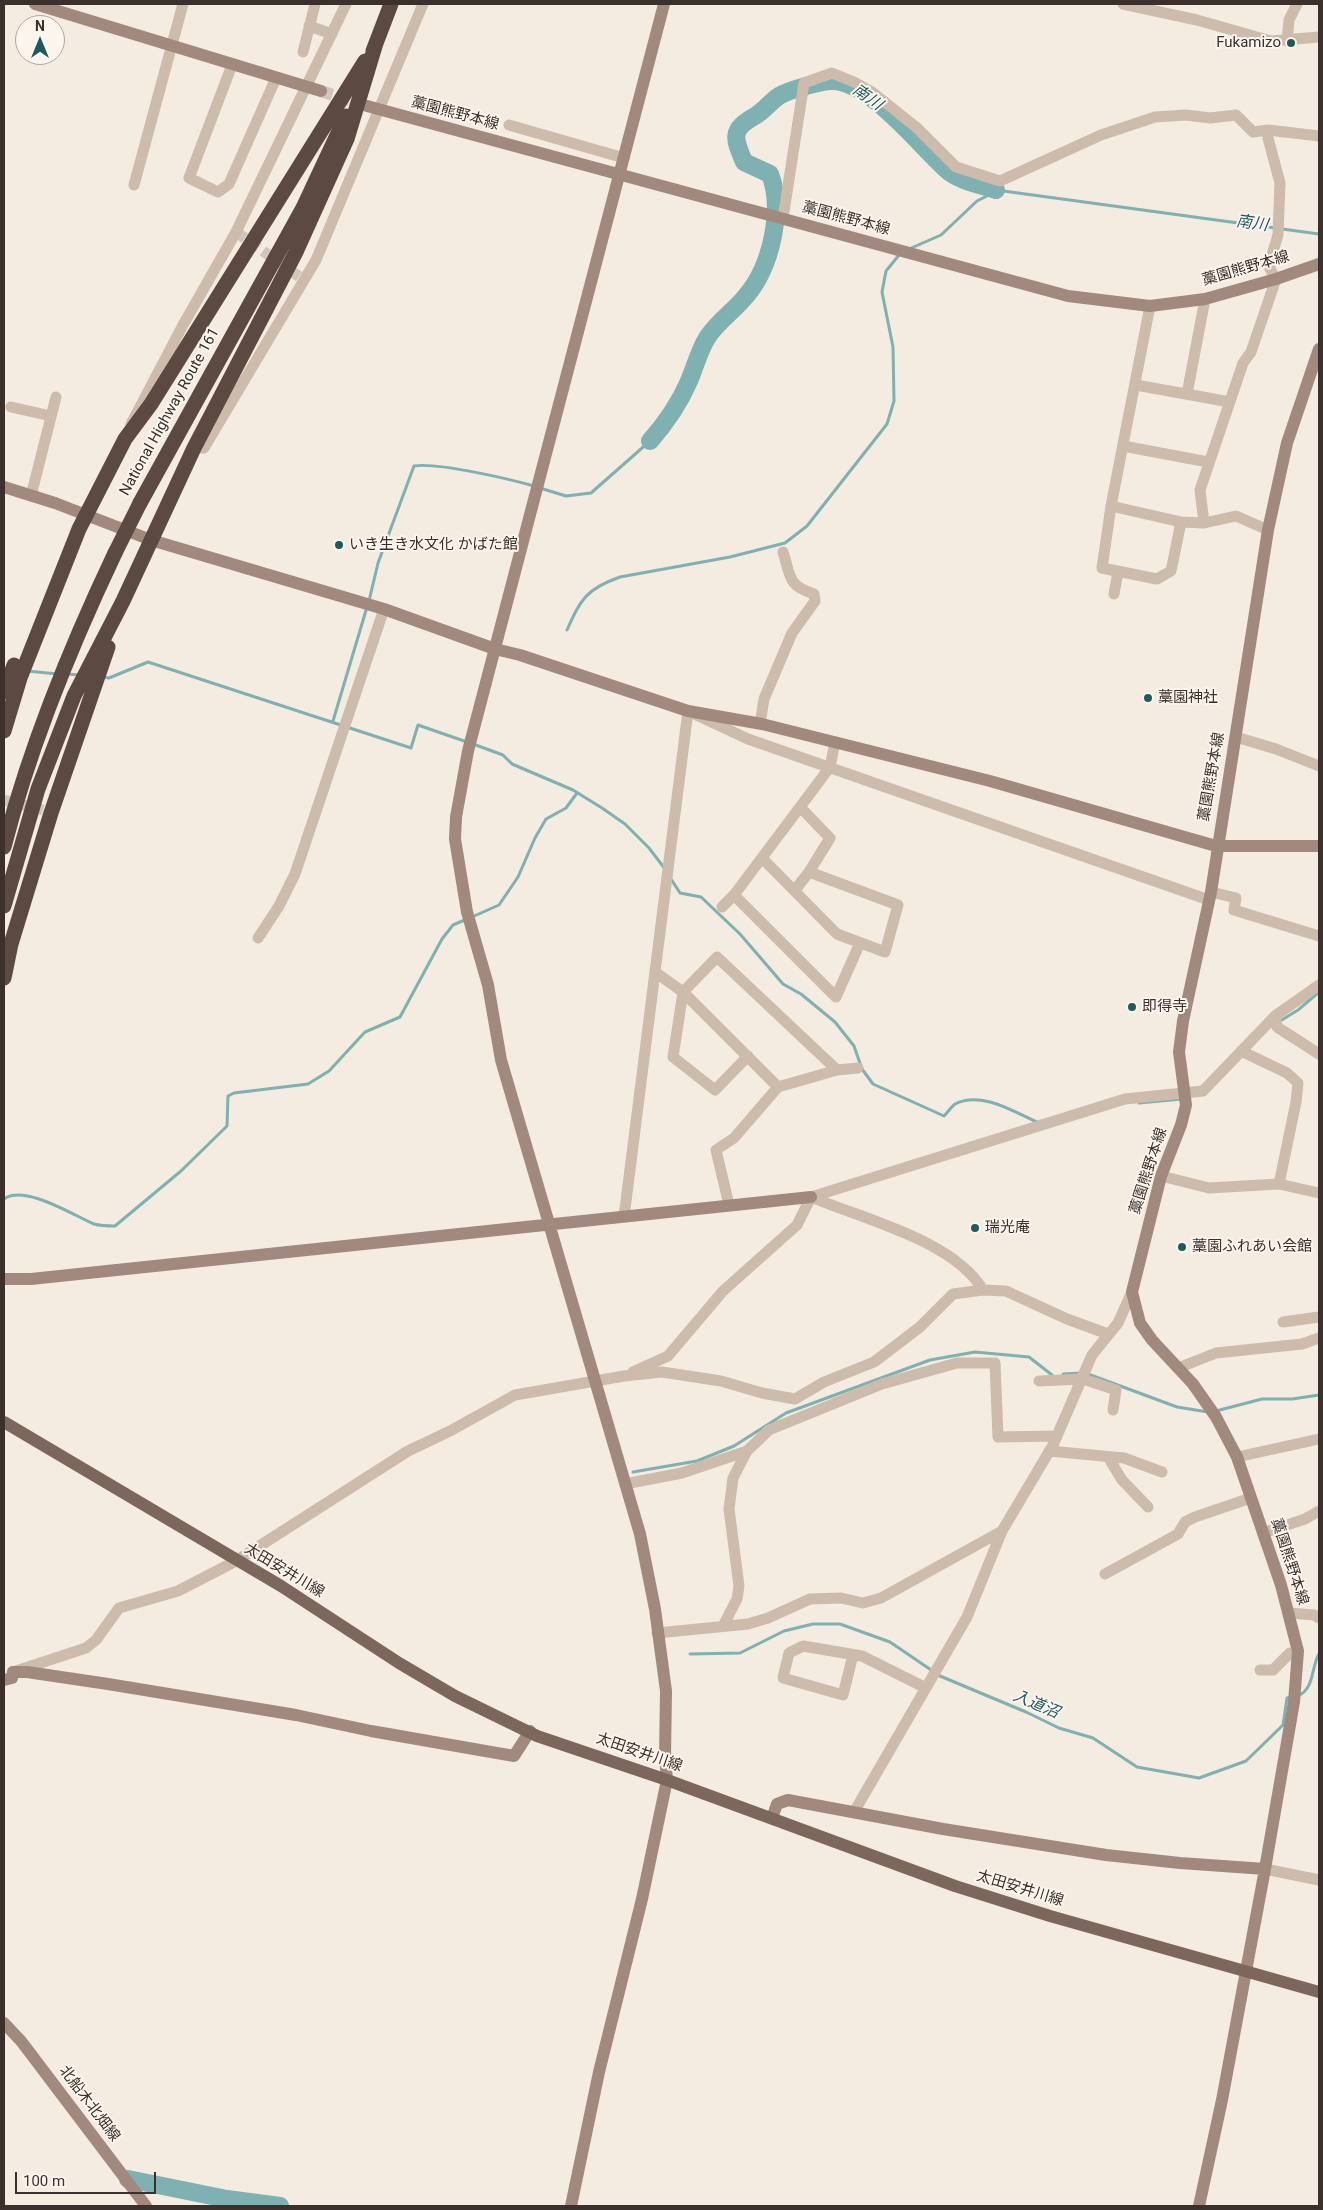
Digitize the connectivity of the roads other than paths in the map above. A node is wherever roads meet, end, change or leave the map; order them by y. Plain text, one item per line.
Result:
1 (35, 4) edge
2 (182, 4) edge
3 (315, 4) edge
4 (346, 4) edge
5 (391, 4) edge
6 (423, 4) edge
7 (664, 4) edge
8 (1123, 4) edge
9 (1297, 4) edge
10 (309, 26) junction
11 (332, 34) junction
12 (1319, 37) edge
13 (1288, 41) junction
14 (376, 43) junction
15 (171, 47) junction
16 (303, 52) dead end
17 (232, 65) junction
18 (276, 78) junction
19 (307, 87) junction
20 (321, 91) tunnel mouth
21 (367, 106) tunnel mouth
22 (380, 110) junction
23 (509, 125) dead end
24 (1268, 130) junction
25 (1319, 136) edge
26 (624, 158) junction
27 (619, 174) junction
28 (134, 185) dead end
29 (777, 217) junction
30 (1319, 264) edge
31 (1276, 279) junction
32 (1205, 299) junction
33 (1150, 306) junction
34 (1319, 349) edge
35 (1136, 385) junction
36 (1187, 394) junction
37 (56, 397) dead end
38 (1230, 402) junction
39 (11, 407) dead end
40 (51, 416) junction
41 (125, 439) junction
42 (1123, 446) junction
43 (194, 448) junction
44 (1208, 462) junction
45 (4, 487) edge
46 (31, 496) junction
47 (1111, 506) junction
48 (86, 516) junction
49 (1181, 522) junction
50 (1204, 523) junction
51 (1268, 530) junction
52 (152, 540) junction
53 (783, 552) dead end
54 (1118, 572) junction
55 (1114, 594) dead end
56 (373, 606) junction
57 (495, 649) junction
58 (17, 672) junction
59 (91, 676) junction
60 (4, 692) edge
61 (688, 712) junction
62 (760, 724) junction
63 (4, 731) edge
64 (1236, 737) junction
65 (835, 742) junction
66 (1319, 766) edge
67 (830, 767) junction
68 (800, 807) junction
69 (1216, 846) junction
70 (1319, 846) edge
71 (4, 847) edge
72 (762, 858) junction
73 (809, 872) junction
74 (795, 890) junction
75 (734, 895) junction
76 (1210, 896) junction
77 (4, 906) edge
78 (722, 907) dead end
79 (1319, 936) edge
80 (258, 938) dead end
81 (860, 943) junction
82 (655, 972) junction
83 (4, 978) edge
84 (1319, 985) edge
85 (683, 992) junction
86 (1276, 1022) junction
87 (1245, 1053) junction
88 (1319, 1054) edge
89 (748, 1056) junction
90 (858, 1068) dead end
91 (836, 1070) junction
92 (778, 1087) junction
93 (1186, 1097) junction
94 (1161, 1176) junction
95 (1279, 1184) junction
96 (1319, 1193) edge
97 (811, 1197) junction
98 (729, 1205) junction
99 (624, 1217) junction
100 (547, 1224) junction
101 (4, 1279) edge
102 (983, 1290) junction
103 (1132, 1292) junction
104 (1319, 1317) edge
105 (1283, 1322) dead end
106 (1108, 1334) junction
107 (1319, 1338) edge
108 (1178, 1368) junction
109 (1085, 1373) junction
110 (624, 1376) junction
111 (1039, 1381) dead end
112 (594, 1382) junction
113 (796, 1401) junction
114 (1113, 1410) dead end
115 (806, 1414) junction
116 (4, 1422) edge
117 (1057, 1436) junction
118 (1319, 1439) edge
119 (747, 1451) junction
120 (1049, 1451) junction
121 (1108, 1456) junction
122 (1237, 1457) junction
123 (1162, 1472) dead end
124 (625, 1484) junction
125 (1251, 1498) junction
126 (1148, 1507) dead end
127 (1319, 1511) edge
128 (1002, 1531) junction
129 (1263, 1533) junction
130 (236, 1561) junction
131 (1105, 1574) dead end
132 (1289, 1613) junction
133 (1319, 1618) edge
134 (723, 1626) junction
135 (658, 1633) junction
136 (1298, 1650) junction
137 (853, 1655) junction
138 (1260, 1670) dead end
139 (8, 1676) edge
140 (926, 1688) junction
141 (530, 1732) junction
142 (667, 1780) junction
143 (854, 1812) junction
144 (772, 1818) junction
145 (1265, 1869) junction
146 (1319, 1880) edge
147 (1247, 1971) junction
148 (1319, 1992) edge
149 (4, 2023) edge
150 (146, 2206) edge
151 (571, 2206) edge
152 (1199, 2206) edge

1 - 15 street
2 - 15 street
3 - 10 street
4 - 11 street
5 - 14 highway, National Highway Route 161
6 - 22 street
7 - 26 street
8 - 13 street
9 - 13 street
10 - 11 street
10 - 16 street
11 - 19 street
12 - 13 street
14 - 41 highway
14 - 43 highway
14 - 71 highway, National Highway Route 161, bridge
15 - 17 street
15 - 28 street
17 - 18 street
17 - 18 street
18 - 19 street
19 - 20 street
19 - 41 street
21 - 22 street, 藁園熊野本線
22 - 27 street, 藁園熊野本線
22 - 43 street
23 - 26 street
24 - 25 street
24 - 29 street
24 - 31 street
26 - 27 street
27 - 29 street, 藁園熊野本線
27 - 57 street
29 - 33 street, 藁園熊野本線
30 - 31 street, 藁園熊野本線
31 - 32 street, 藁園熊野本線
31 - 38 street
32 - 33 street, 藁園熊野本線
32 - 36 street
33 - 35 street
34 - 51 street, 藁園熊野本線
35 - 36 street
35 - 42 street
36 - 38 street
37 - 40 street
38 - 44 street
39 - 40 street
40 - 46 street
41 - 48 highway
42 - 44 street
42 - 47 street
43 - 52 highway
44 - 50 street
45 - 46 street
46 - 48 street
47 - 49 street
47 - 54 street
48 - 52 street
48 - 58 highway
49 - 50 street
49 - 54 street
50 - 51 street
51 - 64 street, 藁園熊野本線
52 - 56 street
52 - 59 highway
53 - 62 street
54 - 55 street
56 - 57 street
56 - 80 street
57 - 61 street
57 - 100 street
58 - 60 highway
58 - 63 highway
59 - 77 highway
59 - 83 highway
61 - 62 street
61 - 67 street
61 - 82 street
62 - 65 street
64 - 66 street
64 - 69 street, 藁園熊野本線
65 - 67 street
65 - 69 street
67 - 68 street
67 - 76 street
68 - 72 street
68 - 73 street
69 - 70 street
69 - 76 street, 藁園熊野本線
72 - 74 street
72 - 75 street
73 - 74 street
73 - 81 street
74 - 81 street
75 - 78 street
75 - 81 street
76 - 79 street
76 - 93 street, 藁園熊野本線
82 - 85 street
82 - 99 street
84 - 86 street
85 - 89 street
85 - 89 street
85 - 91 street
86 - 87 street
86 - 88 street
87 - 93 street
87 - 95 street
89 - 92 street
90 - 91 street
91 - 92 street
92 - 98 street
93 - 94 street, 藁園熊野本線
93 - 97 street
94 - 95 street
94 - 103 street, 藁園熊野本線
95 - 96 street
97 - 98 street
97 - 102 street
97 - 110 street
98 - 99 street
99 - 100 street
100 - 101 street
100 - 112 street
102 - 106 street
102 - 113 street
103 - 106 street
103 - 108 street, 藁園熊野本線
104 - 105 street
106 - 109 street
107 - 108 street
108 - 122 street, 藁園熊野本線
109 - 111 street
109 - 114 street
109 - 117 street
110 - 112 street
110 - 113 street
112 - 124 street
112 - 130 street
113 - 115 street
115 - 117 street
115 - 119 street
116 - 130 main road, 太田安井川線
117 - 120 street
118 - 122 street
119 - 124 street
119 - 134 street
120 - 121 street
120 - 128 street
121 - 123 street
121 - 126 street
122 - 125 street, 藁園熊野本線
124 - 135 street
125 - 129 street, 藁園熊野本線
125 - 131 street
127 - 129 street
128 - 134 street
128 - 140 street
129 - 132 street, 藁園熊野本線
130 - 139 street
130 - 141 main road, 太田安井川線
132 - 133 street
132 - 136 street, 藁園熊野本線
134 - 135 street
135 - 142 street
136 - 138 street
136 - 145 street, 藁園熊野本線
137 - 137 street
137 - 140 street
139 - 141 street
140 - 143 street
141 - 142 main road, 太田安井川線
142 - 144 main road, 太田安井川線
142 - 151 street
143 - 144 street
143 - 145 street
144 - 147 main road, 太田安井川線
145 - 146 street
145 - 147 street, 藁園熊野本線
147 - 148 main road, 太田安井川線
147 - 152 street, 藁園熊野本線
149 - 150 street, 北船木北畑線

